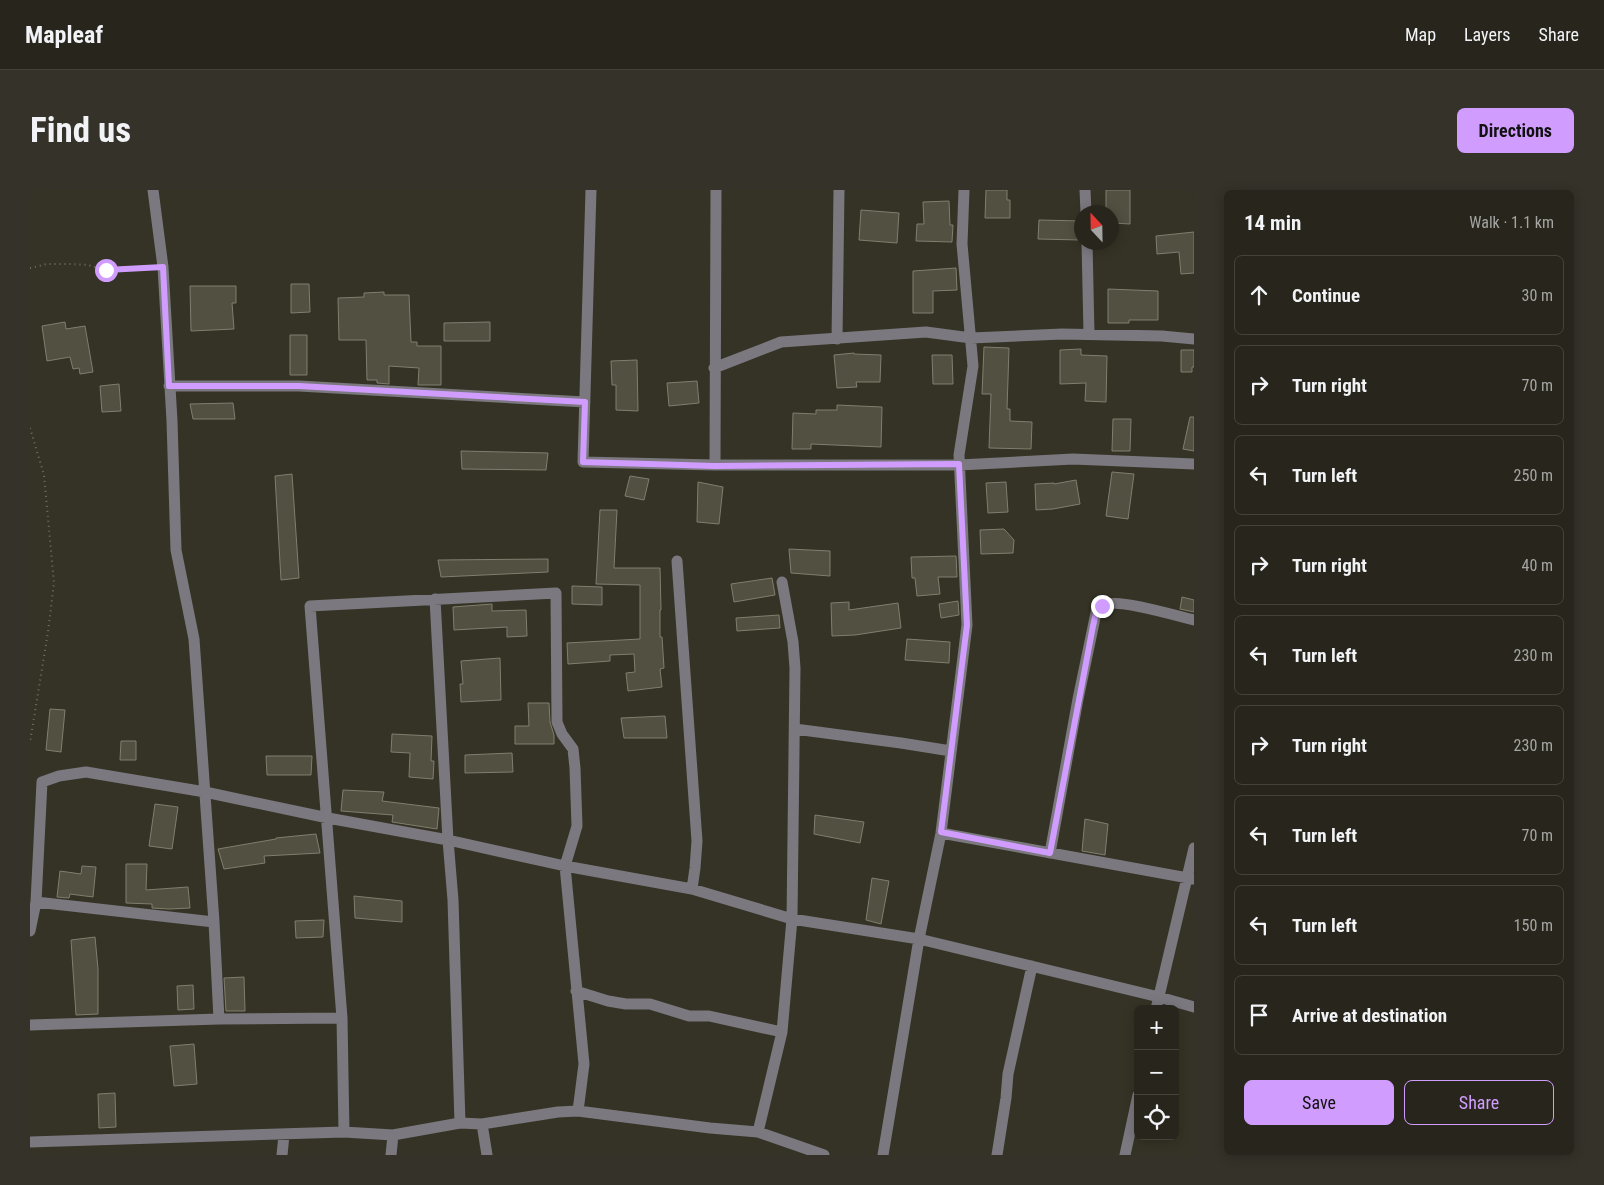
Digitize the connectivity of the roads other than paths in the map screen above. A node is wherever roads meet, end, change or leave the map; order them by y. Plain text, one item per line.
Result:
1 (153, 190) edge
2 (591, 190) edge
3 (716, 190) edge
4 (839, 190) edge
5 (964, 190) edge
6 (1085, 190) edge
7 (1086, 205) edge
8 (1087, 250) edge
9 (1089, 334) junction
10 (971, 338) junction
11 (837, 339) junction
12 (1194, 339) edge
13 (714, 368) junction
14 (169, 386) junction
15 (585, 402) junction
16 (959, 464) junction
17 (1194, 464) edge
18 (715, 466) junction
19 (677, 561) dead end
20 (782, 582) dead end
21 (435, 600) junction
22 (1194, 620) edge
23 (795, 729) junction
24 (951, 751) junction
25 (205, 792) junction
26 (328, 818) junction
27 (941, 832) junction
28 (448, 840) junction
29 (1194, 848) edge
30 (1050, 853) junction
31 (564, 866) junction
32 (1190, 878) edge
33 (692, 889) junction
34 (36, 902) junction
35 (792, 919) junction
36 (214, 922) junction
37 (30, 931) edge
38 (920, 939) junction
39 (1032, 966) junction
40 (576, 991) junction
41 (1159, 997) junction
42 (1157, 1005) edge
43 (1194, 1007) edge
44 (342, 1018) junction
45 (219, 1019) junction
46 (30, 1026) edge
47 (782, 1032) junction
48 (578, 1112) junction
49 (1134, 1113) edge
50 (460, 1123) junction
51 (482, 1124) junction
52 (344, 1132) junction
53 (758, 1132) junction
54 (284, 1135) junction
55 (393, 1135) junction
56 (30, 1142) edge
57 (282, 1155) edge
58 (392, 1155) edge
59 (487, 1155) edge
60 (824, 1155) edge
61 (883, 1155) edge
62 (996, 1155) edge
63 (1125, 1155) edge

1 - 14 street
2 - 15 street
3 - 13 street
4 - 11 street
5 - 10 street
6 - 7 street
8 - 9 street
9 - 10 street
9 - 12 street
10 - 11 street
10 - 16 street
11 - 13 street
13 - 18 street
14 - 15 street
14 - 25 street
15 - 18 street
16 - 17 street
16 - 18 street
16 - 24 street
19 - 33 street
20 - 23 street
21 - 26 street
21 - 28 street
21 - 31 street
22 - 30 street
23 - 24 street
23 - 35 street
24 - 27 street
25 - 26 street
25 - 34 street
25 - 36 street
26 - 28 street
26 - 44 street
27 - 30 street
27 - 38 street
28 - 31 street
28 - 50 street
29 - 32 street
30 - 32 street
31 - 33 street
31 - 40 street
32 - 41 street
33 - 35 street
34 - 36 street
34 - 37 street
35 - 38 street
35 - 47 street
36 - 45 street
38 - 39 street
38 - 61 street
39 - 41 street
39 - 62 street
40 - 47 street
40 - 48 street
41 - 42 street
41 - 43 street
44 - 45 street
44 - 52 street
45 - 46 street
47 - 53 street
48 - 51 street
48 - 53 street
49 - 63 street
50 - 51 street
50 - 55 street
51 - 59 street
52 - 54 street
52 - 55 street
53 - 60 street
54 - 56 street
54 - 57 street
55 - 58 street

